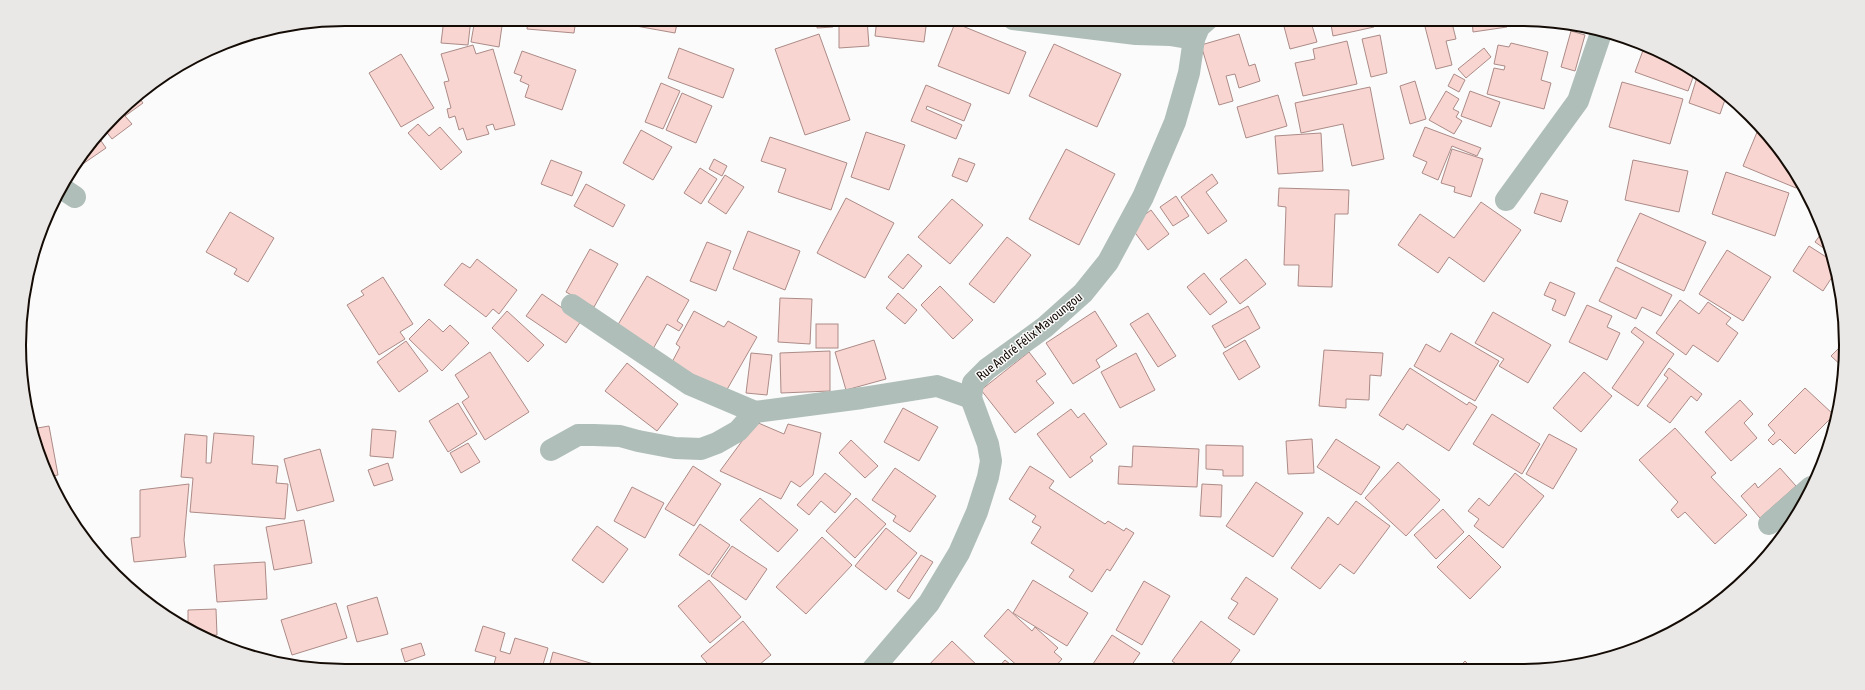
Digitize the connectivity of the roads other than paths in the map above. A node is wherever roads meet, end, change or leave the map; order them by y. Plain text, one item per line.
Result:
1 (1070, 26) edge
2 (1200, 26) edge
3 (1600, 36) edge
4 (1194, 38) junction
5 (1506, 200) dead end
6 (572, 305) dead end
7 (971, 398) junction
8 (755, 412) junction
9 (551, 450) dead end
10 (1800, 497) edge
11 (1769, 524) dead end
12 (877, 664) edge

1 - 4 street
2 - 4 street, Rue André Félix Mavoungou
3 - 5 street
4 - 7 street, Rue André Félix Mavoungou
6 - 8 street
7 - 8 street
7 - 12 street, Rue André Félix Mavoungou
8 - 9 street
10 - 11 street

